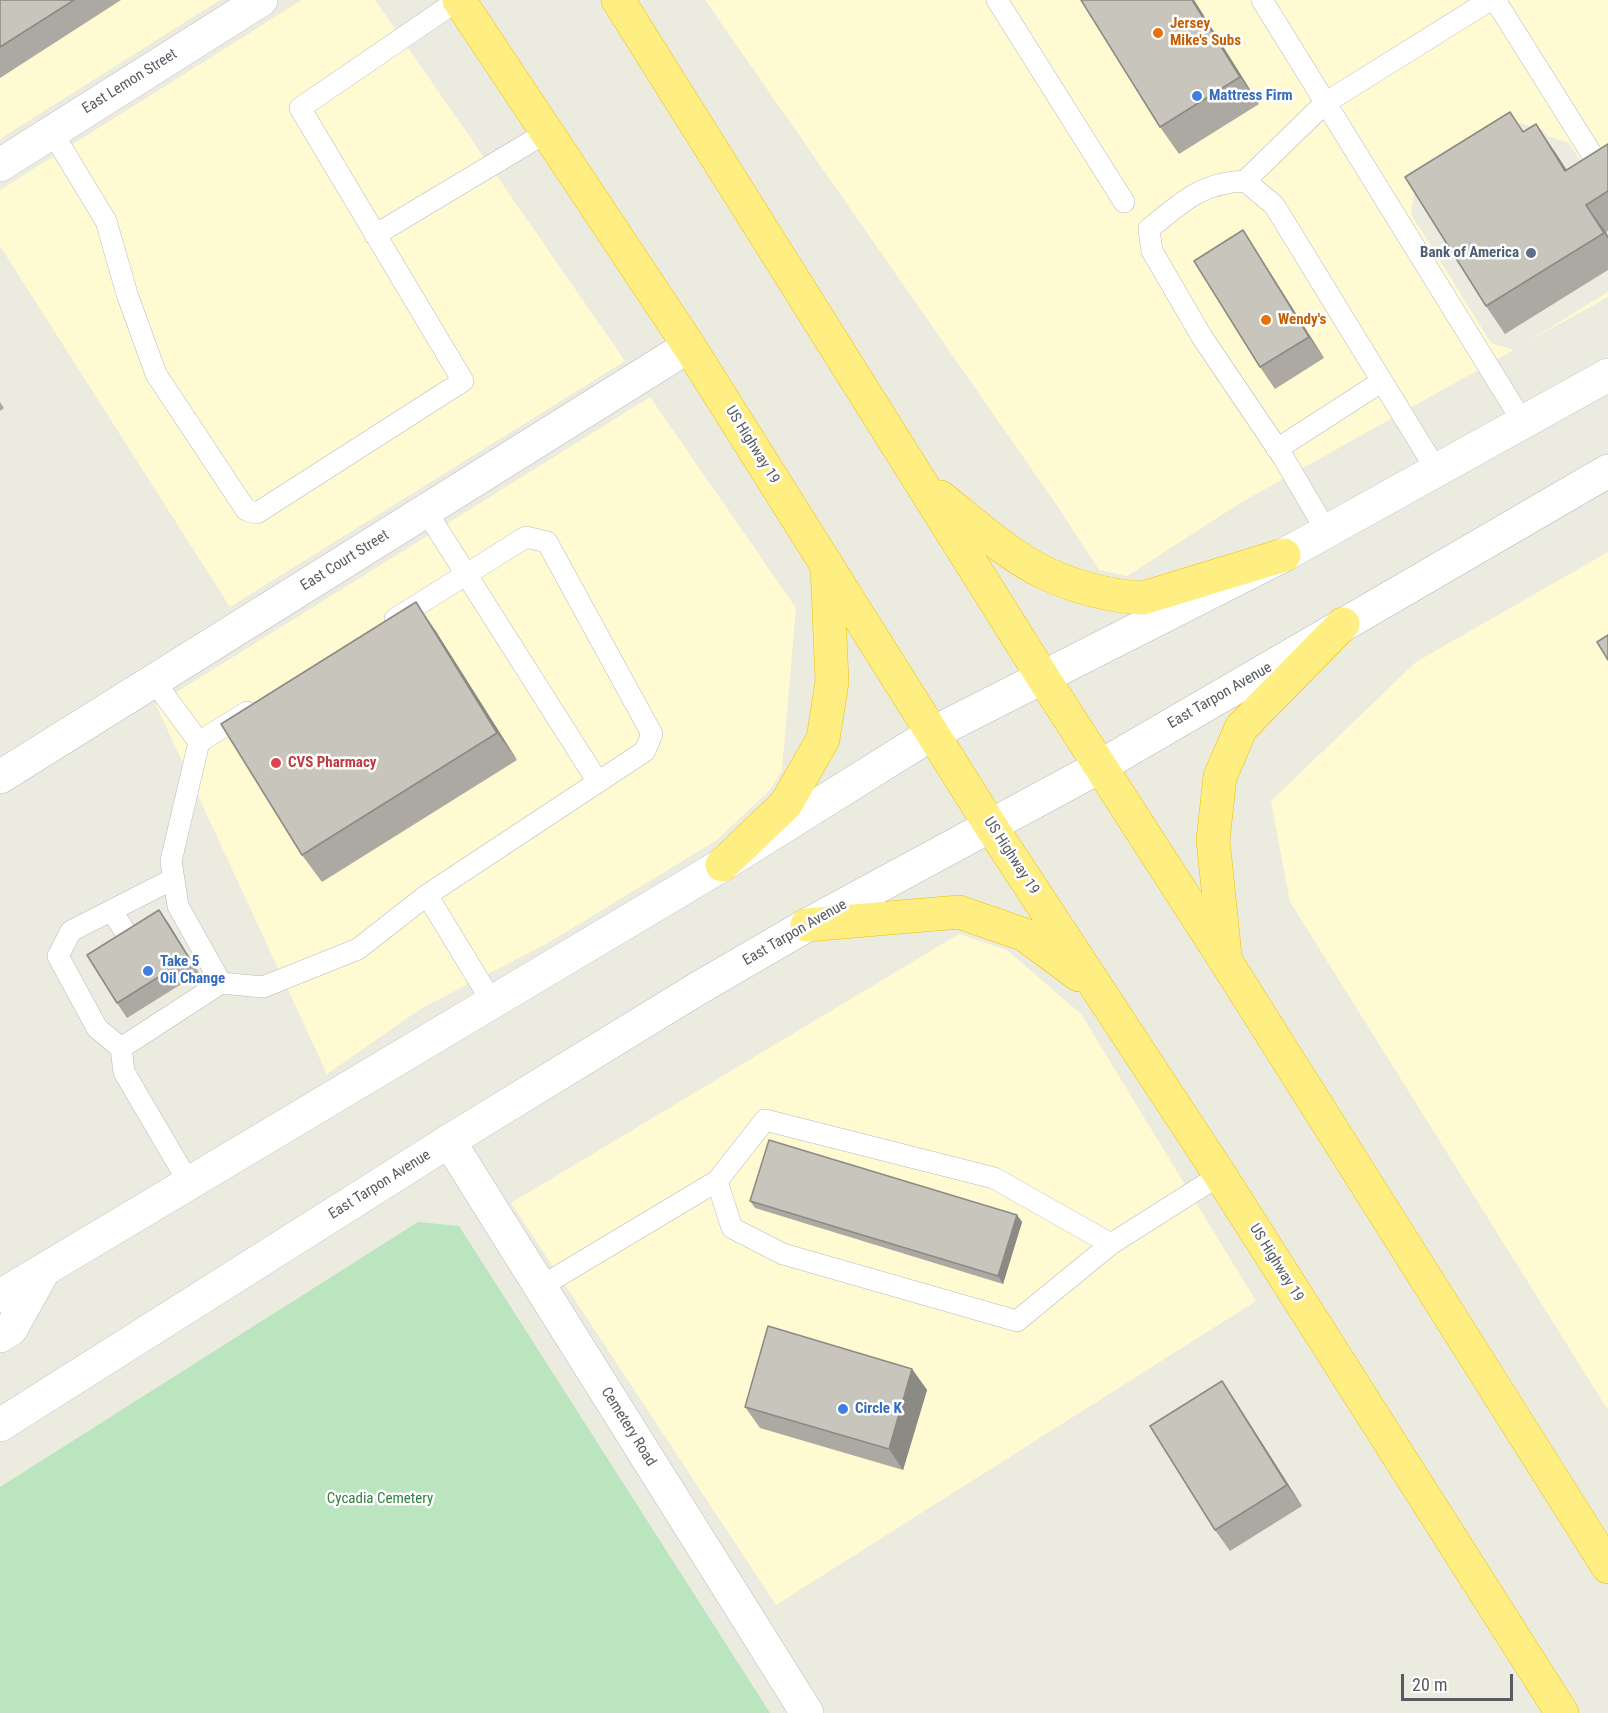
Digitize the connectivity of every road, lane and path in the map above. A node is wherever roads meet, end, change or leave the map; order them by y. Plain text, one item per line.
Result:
1 (261, 0) edge
2 (459, 0) edge
3 (618, 0) edge
4 (997, 0) edge
5 (1262, 0) edge
6 (1493, 0) edge
7 (1325, 103) junction
8 (52, 132) junction
9 (547, 132) junction
10 (0, 165) edge
11 (1608, 180) edge
12 (1245, 181) junction
13 (1124, 202) dead end
14 (375, 235) junction
15 (689, 346) junction
16 (1608, 375) edge
17 (1381, 382) junction
18 (1524, 424) junction
19 (1277, 449) junction
20 (1437, 471) junction
21 (1608, 471) edge
22 (925, 486) junction
23 (426, 511) junction
24 (1327, 532) junction
25 (1284, 555) junction
26 (827, 563) junction
27 (466, 574) junction
28 (1343, 624) junction
29 (377, 630) edge
30 (1044, 679) junction
31 (154, 681) junction
32 (268, 699) edge
33 (933, 733) junction
34 (199, 742) junction
35 (1099, 767) junction
36 (0, 777) edge
37 (598, 782) junction
38 (990, 825) junction
39 (722, 865) junction
40 (173, 879) junction
41 (427, 895) junction
42 (112, 911) junction
43 (807, 925) junction
44 (134, 946) edge
45 (1225, 960) junction
46 (220, 983) junction
47 (1098, 990) junction
48 (164, 994) edge
49 (492, 1002) junction
50 (176, 1012) junction
51 (122, 1048) junction
52 (449, 1141) junction
53 (1220, 1176) junction
54 (717, 1181) junction
55 (189, 1183) junction
56 (1111, 1244) junction
57 (45, 1269) junction
58 (540, 1287) junction
59 (0, 1296) edge
60 (0, 1336) edge
61 (0, 1425) edge
62 (1608, 1567) edge
63 (807, 1713) edge
64 (1562, 1713) edge

1 - 8 main road, East Lemon Street
2 - 9 highway, US Highway 19
2 - 14 lane
3 - 22 highway
4 - 13 lane
5 - 7 lane
6 - 7 lane
6 - 11 lane
7 - 12 lane
7 - 18 lane
8 - 10 main road, East Lemon Street
8 - 14 lane
9 - 14 lane
9 - 15 highway, US Highway 19
12 - 17 lane
12 - 19 lane
15 - 23 main road, East Court Street
15 - 26 highway, US Highway 19
16 - 18 main road
17 - 19 lane
17 - 20 lane
18 - 20 main road
19 - 24 lane
20 - 24 main road
21 - 28 main road, East Tarpon Avenue
22 - 25 highway
22 - 30 highway
23 - 27 lane
23 - 31 main road, East Court Street
24 - 25 main road
25 - 30 main road
26 - 33 highway, US Highway 19
26 - 39 highway
27 - 29 lane
27 - 37 lane
27 - 37 lane
28 - 35 main road, East Tarpon Avenue
28 - 45 highway
30 - 33 main road
30 - 35 highway
31 - 34 lane
31 - 36 main road, East Court Street
32 - 34 lane
33 - 38 highway, US Highway 19
33 - 39 main road
34 - 40 lane
35 - 38 main road, East Tarpon Avenue
35 - 45 highway
37 - 41 lane
38 - 43 main road, East Tarpon Avenue
38 - 47 highway, US Highway 19
39 - 49 main road
40 - 42 lane
40 - 46 lane
41 - 46 lane
41 - 49 lane
42 - 44 lane
42 - 51 lane
43 - 47 highway
43 - 52 main road, East Tarpon Avenue
45 - 62 highway
46 - 50 lane
47 - 53 highway, US Highway 19
48 - 50 lane
49 - 55 main road
50 - 51 lane
51 - 55 lane
52 - 58 main road, Cemetery Road
52 - 61 main road, East Tarpon Avenue
53 - 56 lane
53 - 64 highway, US Highway 19
54 - 56 lane
54 - 56 lane
54 - 58 lane
55 - 57 main road
57 - 59 main road
57 - 60 main road
58 - 63 main road, Cemetery Road

